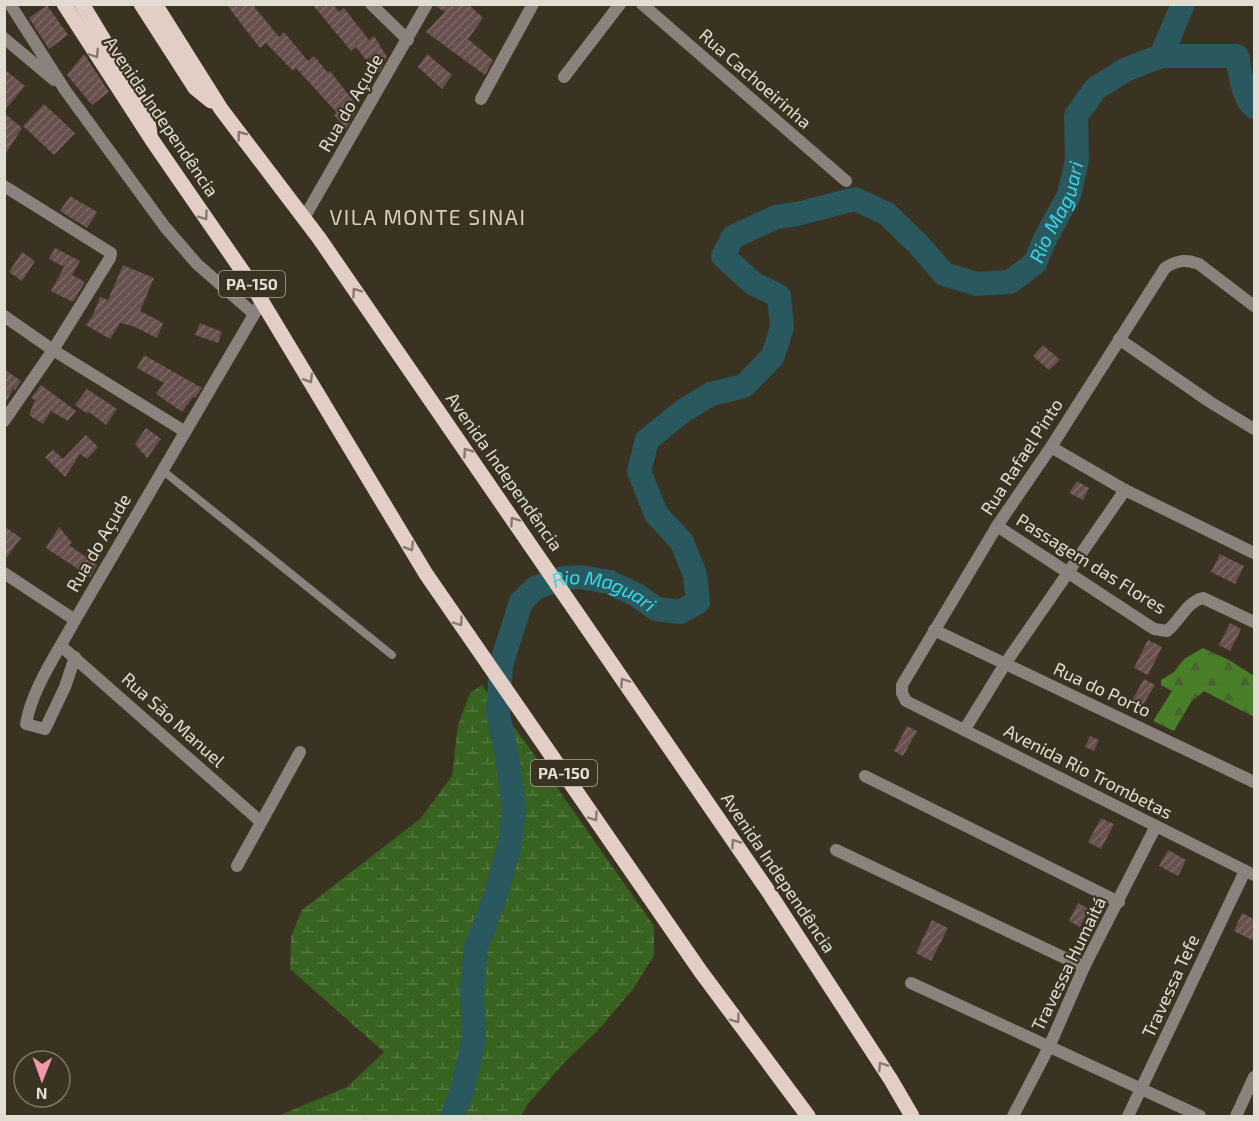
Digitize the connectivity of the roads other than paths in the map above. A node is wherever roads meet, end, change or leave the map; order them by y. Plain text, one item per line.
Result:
1 (10, 4) edge
2 (63, 4) edge
3 (82, 4) edge
4 (141, 4) edge
5 (155, 4) edge
6 (371, 4) edge
7 (427, 4) edge
8 (533, 4) edge
9 (620, 4) edge
10 (642, 4) edge
11 (4, 38) edge
12 (408, 40) junction
13 (564, 77) dead end
14 (65, 90) junction
15 (481, 99) dead end
16 (221, 109) junction
17 (152, 140) junction
18 (846, 181) dead end
19 (4, 186) edge
20 (304, 218) junction
21 (1254, 306) edge
22 (258, 307) junction
23 (4, 316) edge
24 (1119, 339) junction
25 (53, 350) junction
26 (4, 421) edge
27 (1254, 429) edge
28 (184, 431) junction
29 (1051, 447) junction
30 (162, 470) junction
31 (1125, 490) junction
32 (997, 526) junction
33 (1254, 553) edge
34 (1068, 572) junction
35 (4, 573) edge
36 (75, 620) junction
37 (1254, 622) edge
38 (934, 630) junction
39 (61, 646) junction
40 (392, 655) dead end
41 (75, 657) junction
42 (1005, 664) junction
43 (906, 701) joint
44 (965, 729) junction
45 (300, 752) dead end
46 (865, 776) dead end
47 (1254, 782) edge
48 (261, 822) junction
49 (1156, 826) junction
50 (836, 850) dead end
51 (237, 866) dead end
52 (1250, 873) edge
53 (1119, 902) junction
54 (1084, 967) junction
55 (911, 983) dead end
56 (1049, 1047) junction
57 (1254, 1077) edge
58 (1142, 1089) junction
59 (808, 1116) edge
60 (912, 1116) edge
61 (1013, 1116) edge
62 (1128, 1116) edge
63 (1200, 1116) edge
64 (1236, 1116) edge

1 - 14 street
2 -> 17 main road, Avenida Independência / PA-150
3 - 17 main road
4 - 16 main road
5 - 16 main road, Avenida Independência
6 - 12 street
7 - 12 street, Rua do Açude
8 - 15 street
9 - 13 street
10 - 18 street, Rua Cachoeirinha
11 - 14 street
12 - 20 street, Rua do Açude
14 - 22 street
20 -> 16 main road, Avenida Independência
17 -> 22 main road, Avenida Independência / PA-150
19 - 25 street
60 -> 20 main road, Avenida Independência
21 - 24 street, Rua Rafael Pinto
22 - 28 street, Rua do Açude
22 -> 59 main road, Avenida Independência / PA-150
23 - 25 street
24 - 27 street
24 - 29 street, Rua Rafael Pinto
25 - 26 street
25 - 28 street
28 - 30 street, Rua do Açude
29 - 31 street
29 - 32 street, Rua Rafael Pinto
30 - 36 street, Rua do Açude
30 - 40 lane
31 - 33 street
31 - 34 street
32 - 34 street, Passagem das Flores
32 - 38 street, Rua Rafael Pinto
34 - 37 street, Passagem das Flores
34 - 42 street
35 - 36 street
36 - 39 street, Rua do Açude
38 - 42 street, Rua do Porto
38 - 43 street, Rua Rafael Pinto
39 - 41 street, Rua São Manuel
39 - 41 street, Rua do Açude
41 - 48 street, Rua São Manuel
42 - 44 street
42 - 47 street, Rua do Porto
43 - 44 street, Avenida Rio Trombetas
44 - 49 street, Avenida Rio Trombetas
45 - 48 street
46 - 53 street
48 - 51 street
49 - 52 street, Avenida Rio Trombetas
49 - 53 street, Travessa Humaitá
50 - 54 street
52 - 58 street, Travessa Tefe
53 - 54 street, Travessa Humaitá
54 - 56 street, Travessa Humaitá
55 - 56 street
56 - 58 street
56 - 61 street, Travessa Humaitá
57 - 64 street
58 - 62 street, Travessa Tefe
58 - 63 street

